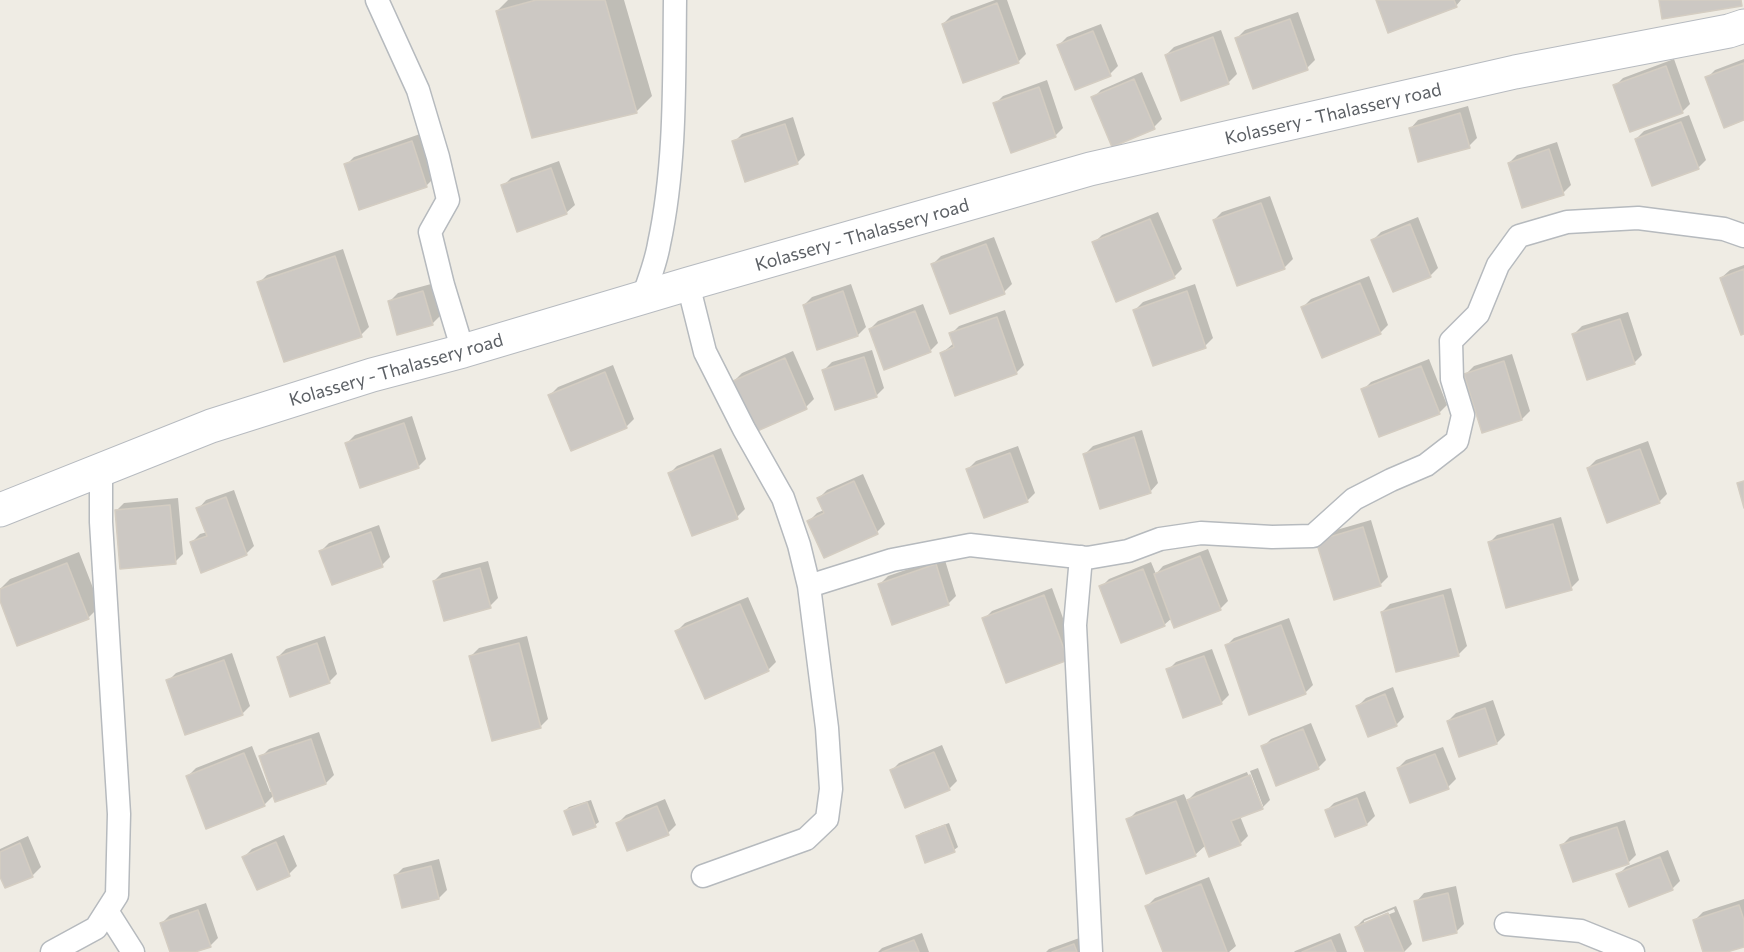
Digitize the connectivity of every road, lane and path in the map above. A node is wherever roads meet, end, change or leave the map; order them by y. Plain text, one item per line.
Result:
1 (377, 0) edge
2 (675, 0) edge
3 (1744, 26) edge
4 (1744, 236) edge
5 (688, 284) junction
6 (643, 297) junction
7 (463, 351) junction
8 (101, 470) junction
9 (0, 510) edge
10 (1081, 557) junction
11 (809, 586) junction
12 (703, 876) dead end
13 (107, 911) junction
14 (1506, 924) dead end
15 (52, 952) edge
16 (133, 952) edge
17 (1091, 952) edge
18 (1633, 952) edge

1 - 7 street
2 - 6 street
3 - 5 main road, Kolassery - Thalassery road
4 - 10 street
5 - 6 main road, Kolassery - Thalassery road
5 - 11 street
6 - 7 main road, Kolassery - Thalassery road
7 - 8 main road, Kolassery - Thalassery road
8 - 9 main road, Kolassery - Thalassery road
8 - 13 street
10 - 11 street
10 - 17 street
11 - 12 street
13 - 15 street
13 - 16 street
14 - 18 street

